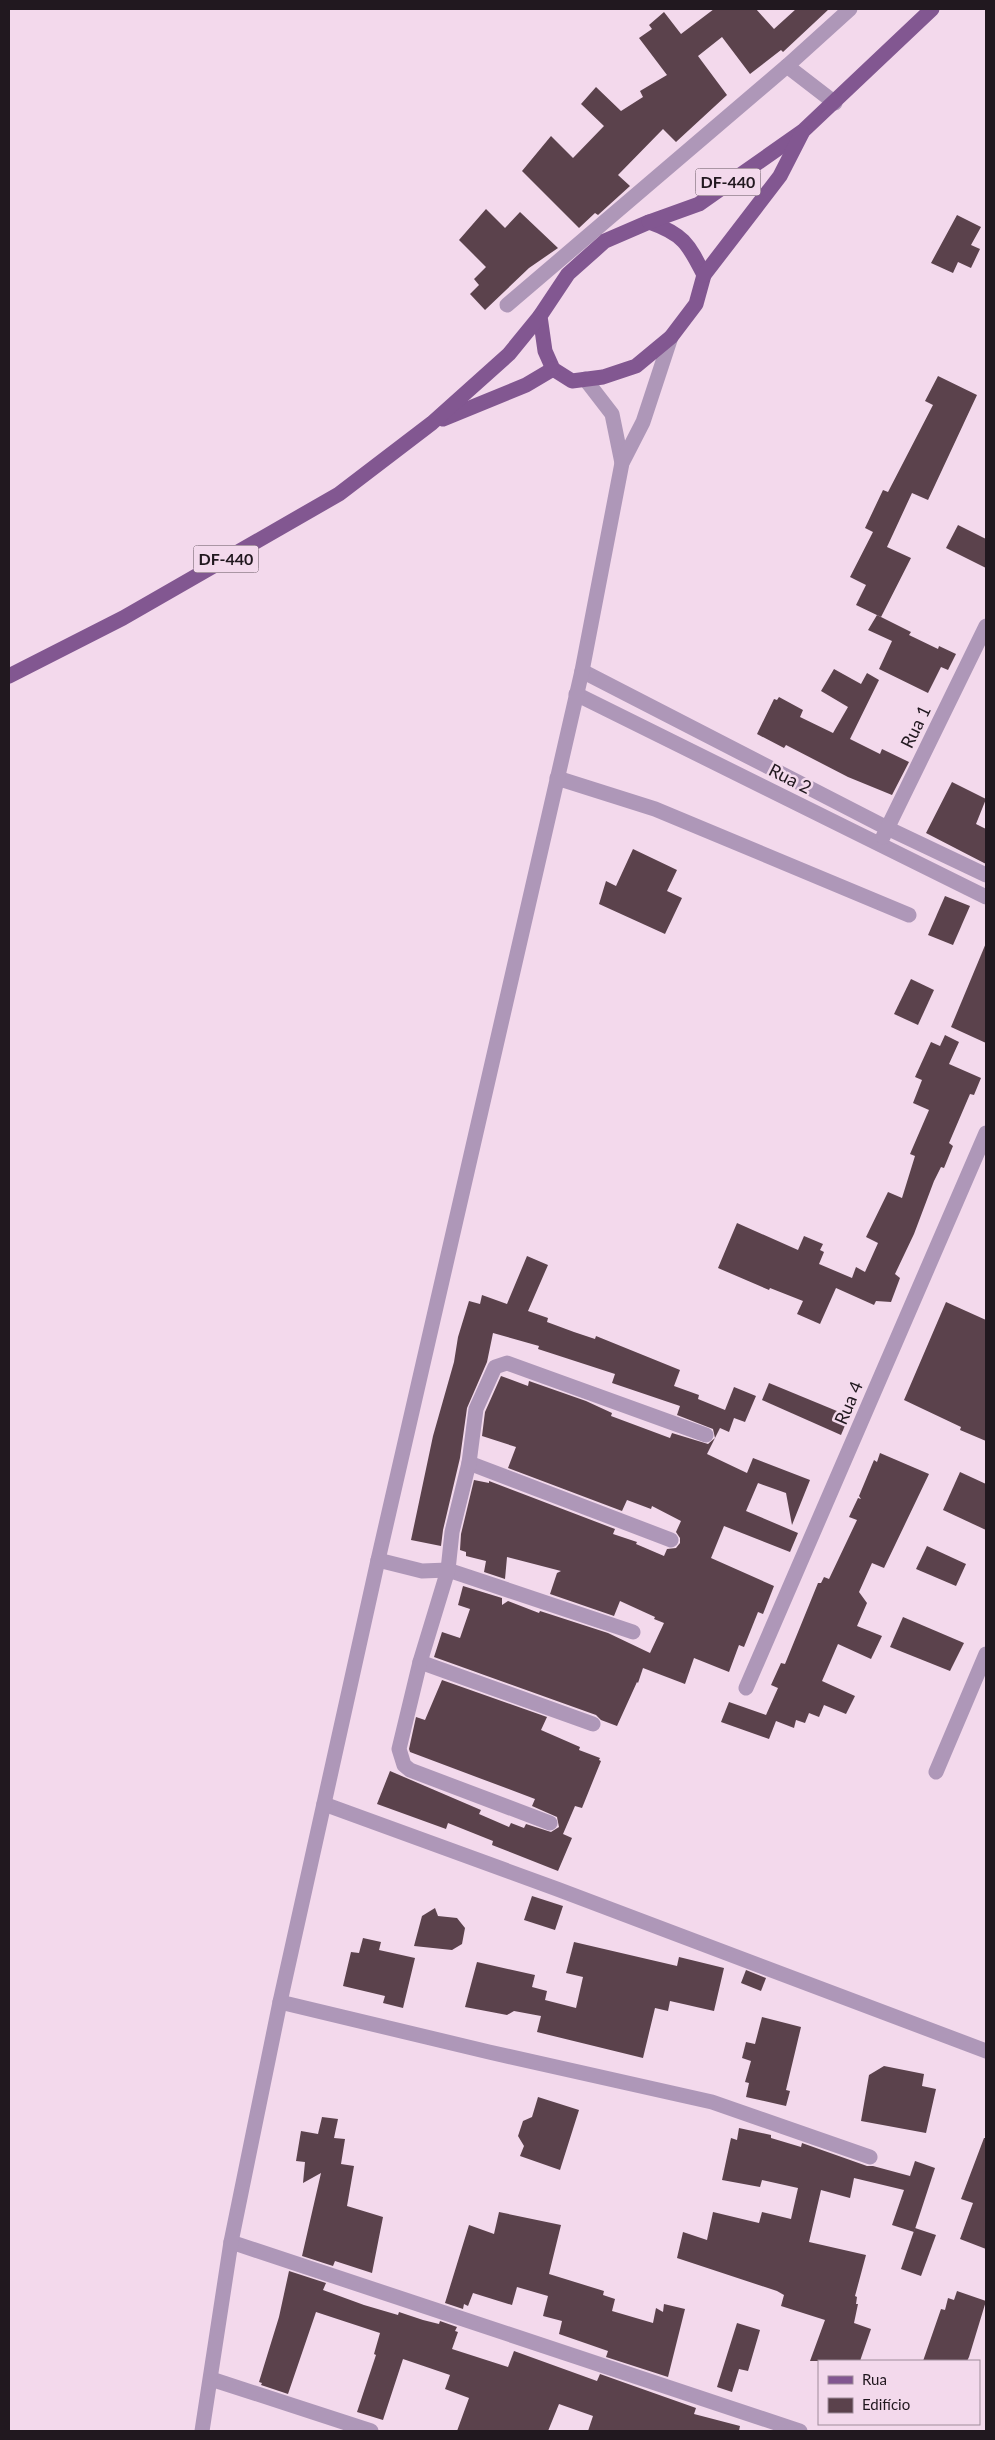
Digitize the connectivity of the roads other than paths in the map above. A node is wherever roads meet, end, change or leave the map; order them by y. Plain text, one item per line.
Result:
1 (850, 9) edge
2 (932, 9) edge
3 (787, 66) junction
4 (835, 102) junction
5 (802, 131) junction
6 (649, 222) junction
7 (704, 275) junction
8 (508, 305) dead end
9 (540, 316) junction
10 (670, 337) junction
11 (553, 369) junction
12 (585, 379) junction
13 (432, 423) junction
14 (622, 463) junction
15 (986, 626) edge
16 (582, 671) junction
17 (9, 676) edge
18 (576, 694) junction
19 (729, 747) junction
20 (720, 765) junction
21 (557, 778) junction
22 (887, 828) junction
23 (879, 845) junction
24 (982, 874) edge
25 (968, 888) junction
26 (986, 897) edge
27 (908, 914) dead end
28 (986, 1133) edge
29 (706, 1436) dead end
30 (469, 1462) junction
31 (671, 1540) dead end
32 (378, 1560) junction
33 (448, 1570) junction
34 (633, 1632) dead end
35 (986, 1654) edge
36 (420, 1662) junction
37 (746, 1688) dead end
38 (593, 1724) dead end
39 (936, 1772) dead end
40 (324, 1804) junction
41 (550, 1823) dead end
42 (280, 2002) junction
43 (986, 2051) edge
44 (870, 2157) dead end
45 (231, 2242) junction
46 (211, 2379) junction
47 (202, 2431) edge
48 (371, 2431) edge
49 (800, 2431) edge

1 - 3 street
2 - 4 main road, DF-440
3 - 4 street
3 - 8 street
4 - 5 main road, DF-440
5 - 6 main road, DF-440
5 - 7 main road, DF-440
6 - 7 main road
6 - 9 main road
7 - 10 main road
9 - 11 main road
9 - 13 main road, DF-440
10 - 12 main road
10 - 14 street
11 - 12 main road
11 - 13 main road, DF-440
12 - 14 street
13 - 17 main road, DF-440
14 - 16 street
15 - 22 street, Rua 1
16 - 18 street
16 - 19 street, Rua 2
18 - 20 street, Rua 2
18 - 21 street
19 - 20 street
19 - 22 street, Rua 2
20 - 23 street, Rua 2
21 - 27 street
21 - 32 street
22 - 23 street, Rua 1
22 - 24 street, Rua 2
23 - 25 street, Rua 2
24 - 25 street
25 - 26 street, Rua 2
28 - 37 street, Rua 4
29 - 30 street
30 - 31 street
30 - 33 street
32 - 33 street
32 - 40 street
33 - 34 street
33 - 36 street
35 - 39 street
36 - 38 street
36 - 41 street
40 - 42 street
40 - 43 street
42 - 44 street
42 - 45 street
45 - 46 street
45 - 49 street
46 - 47 street
46 - 48 street

